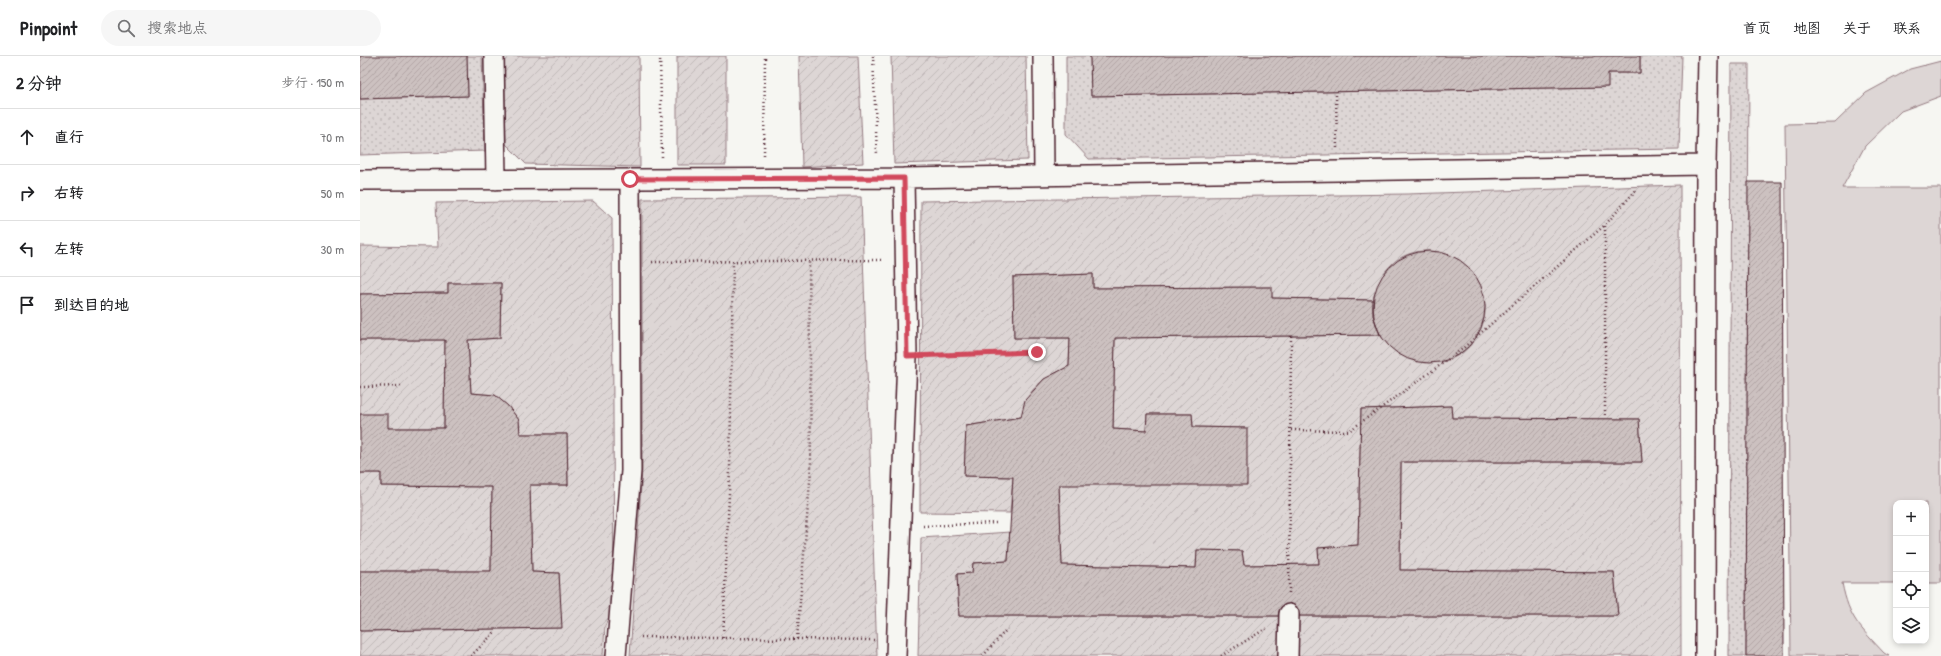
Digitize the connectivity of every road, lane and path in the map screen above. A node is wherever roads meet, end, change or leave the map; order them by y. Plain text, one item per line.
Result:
1 (494, 56) edge
2 (660, 56) edge
3 (765, 56) edge
4 (873, 56) edge
5 (1043, 56) edge
6 (1708, 56) edge
7 (1336, 95) dead end
8 (1706, 165) junction
9 (1657, 166) junction
10 (1338, 170) junction
11 (1044, 175) junction
12 (764, 178) junction
13 (878, 178) junction
14 (904, 178) junction
15 (630, 179) junction
16 (662, 179) junction
17 (360, 180) edge
18 (496, 180) junction
19 (1605, 226) junction
20 (905, 260) junction
21 (733, 261) junction
22 (809, 261) junction
23 (629, 263) junction
24 (1290, 336) dead end
25 (1037, 352) dead end
26 (907, 356) junction
27 (402, 386) dead end
28 (360, 387) edge
29 (1605, 415) dead end
30 (1290, 430) junction
31 (996, 523) dead end
32 (900, 526) junction
33 (1289, 614) junction
34 (1007, 629) dead end
35 (495, 632) dead end
36 (618, 637) junction
37 (723, 638) junction
38 (798, 639) junction
39 (896, 648) edge
40 (471, 656) edge
41 (616, 656) edge
42 (983, 656) edge
43 (1221, 656) edge
44 (1288, 656) edge
45 (1705, 656) edge

1 - 18 street
2 - 16 path
3 - 12 path
4 - 13 path
5 - 11 street
6 - 8 street
7 - 10 path
8 - 9 street
8 - 45 street
9 - 10 street
9 - 19 path
10 - 11 street
11 - 14 street
12 - 13 street
12 - 16 street
13 - 14 street
14 - 20 street
15 - 16 street
15 - 18 street
15 - 23 street
17 - 18 street
19 - 29 path
19 - 30 path
20 - 22 path
20 - 26 street
21 - 22 path
21 - 23 path
21 - 37 path
22 - 38 path
23 - 36 street
24 - 30 path
25 - 26 path
26 - 32 street
27 - 28 path
30 - 33 path
31 - 32 path
32 - 39 street
33 - 43 path
33 - 44 street
34 - 42 path
35 - 40 path
36 - 37 path
36 - 41 street
37 - 38 path
38 - 39 path

